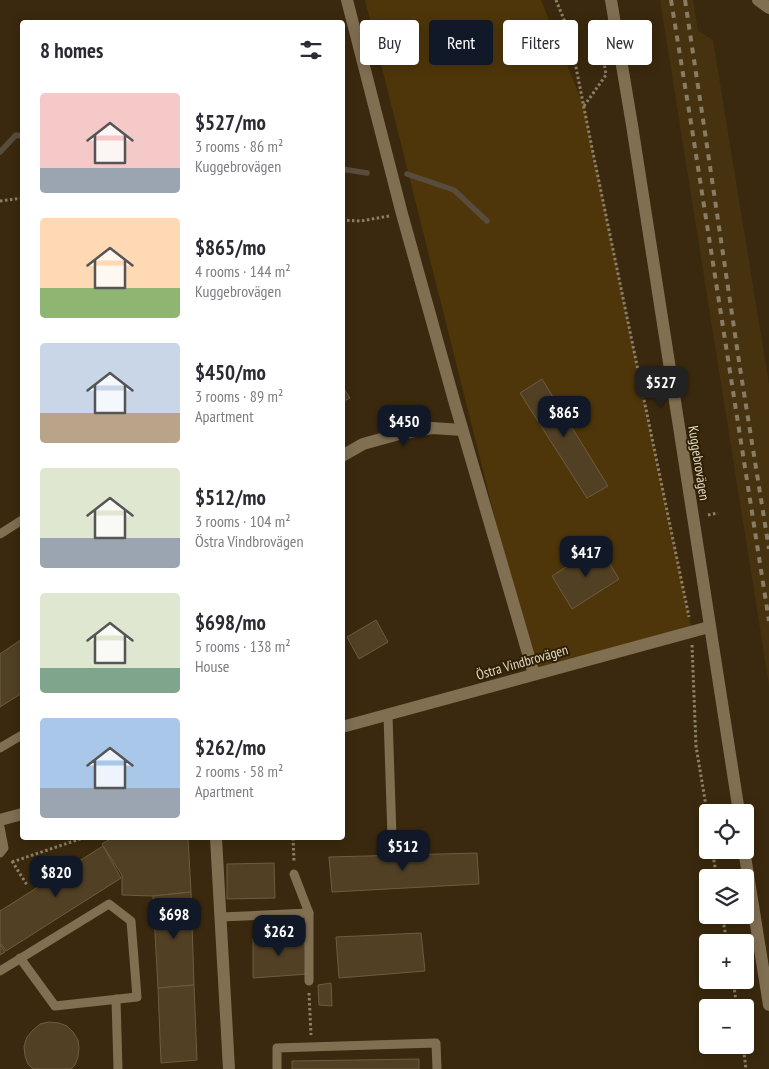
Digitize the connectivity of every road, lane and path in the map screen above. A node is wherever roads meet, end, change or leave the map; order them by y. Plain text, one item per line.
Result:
1 (347, 0) edge
2 (556, 0) edge
3 (611, 0) edge
4 (758, 0) edge
5 (769, 8) edge
6 (604, 65) edge
7 (584, 107) junction
8 (20, 198) edge
9 (0, 201) edge
10 (402, 214) junction
11 (345, 220) edge
12 (462, 430) junction
13 (345, 454) edge
14 (20, 521) edge
15 (0, 534) edge
16 (709, 627) junction
17 (692, 632) junction
18 (534, 674) junction
19 (388, 716) junction
20 (345, 726) edge
21 (20, 735) edge
22 (0, 748) edge
23 (706, 804) edge
24 (737, 804) edge
25 (20, 815) edge
26 (0, 820) edge
27 (0, 827) edge
28 (392, 837) dead end
29 (77, 840) edge
30 (216, 840) edge
31 (293, 840) edge
32 (2, 851) edge
33 (745, 859) edge
34 (12, 862) junction
35 (294, 874) joint
36 (27, 885) dead end
37 (309, 913) junction
38 (221, 917) junction
39 (20, 958) junction
40 (0, 971) edge
41 (309, 981) joint
42 (116, 999) junction
43 (769, 1005) edge
44 (311, 1048) junction
45 (744, 1054) edge
46 (118, 1069) edge
47 (229, 1069) edge
48 (277, 1069) edge
49 (437, 1069) edge
50 (746, 1069) edge

1 - 10 street
2 - 7 path
3 - 16 street, Kuggebrovägen
4 - 5 street
6 - 7 path
7 - 17 path
8 - 9 path
10 - 11 path
10 - 12 street
12 - 13 street
12 - 18 street
14 - 15 lane
16 - 17 street, Östra Vindbrovägen
16 - 24 street, Kuggebrovägen
17 - 18 street, Östra Vindbrovägen
17 - 23 path
18 - 19 street, Östra Vindbrovägen
19 - 20 street, Östra Vindbrovägen
19 - 28 lane
21 - 22 lane
25 - 26 street
27 - 32 lane
29 - 34 path
30 - 38 street
31 - 35 path
32 - 34 path
33 - 43 street
34 - 36 path
35 - 37 lane
37 - 38 lane
37 - 41 lane
38 - 47 street
39 - 40 lane
39 - 42 lane
39 - 42 lane
41 - 44 path
42 - 46 lane
44 - 48 lane
44 - 49 lane
45 - 50 path

